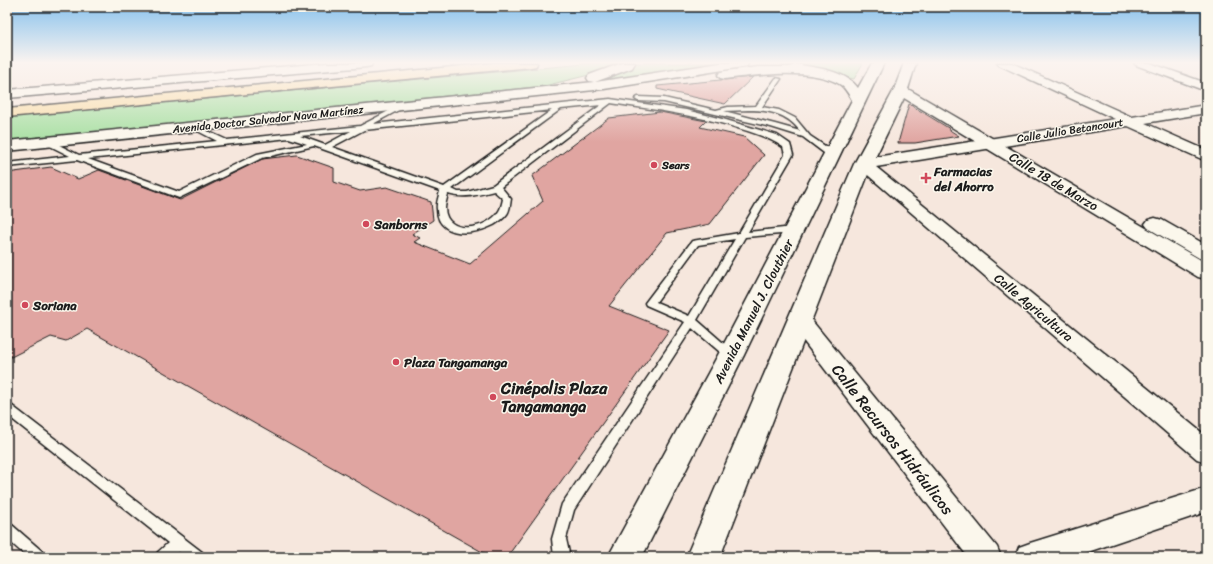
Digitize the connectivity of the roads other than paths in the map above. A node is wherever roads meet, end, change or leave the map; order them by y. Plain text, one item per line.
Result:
1 (61, 89) edge
2 (166, 89) edge
3 (227, 89) edge
4 (543, 89) edge
5 (559, 89) edge
6 (771, 89) edge
7 (852, 89) edge
8 (865, 89) edge
9 (900, 89) edge
10 (922, 89) edge
11 (926, 89) edge
12 (1061, 89) edge
13 (531, 92) junction
14 (7, 94) edge
15 (860, 99) junction
16 (610, 101) junction
17 (7, 102) edge
18 (404, 105) junction
19 (560, 108) junction
20 (757, 109) junction
21 (1206, 109) edge
22 (7, 113) edge
23 (710, 114) junction
24 (1129, 120) junction
25 (194, 127) junction
26 (359, 129) junction
27 (292, 136) junction
28 (807, 136) junction
29 (1010, 140) junction
30 (47, 142) junction
31 (227, 142) junction
32 (990, 143) junction
33 (315, 144) junction
34 (7, 146) edge
35 (325, 148) junction
36 (831, 154) junction
37 (1206, 156) edge
38 (79, 158) junction
39 (863, 164) junction
40 (7, 165) edge
41 (496, 187) junction
42 (444, 191) junction
43 (793, 230) junction
44 (742, 235) junction
45 (1206, 254) edge
46 (1206, 272) edge
47 (691, 321) junction
48 (800, 321) junction
49 (731, 355) junction
50 (7, 408) edge
51 (1206, 450) edge
52 (1206, 500) edge
53 (7, 530) edge
54 (179, 543) junction
55 (38, 557) edge
56 (163, 557) edge
57 (197, 557) edge
58 (562, 557) edge
59 (625, 557) edge
60 (703, 557) edge
61 (986, 557) edge
62 (1030, 557) edge

1 - 14 main road
2 - 17 highway
3 - 22 highway
4 - 13 main road
5 - 13 main road, Avenida Doctor Salvador Nava Martínez
6 - 20 lane
7 - 15 main road
8 - 15 main road, Avenida Manuel J. Clouthier
9 - 39 main road
10 - 32 main road, Calle 18 de Marzo
11 - 29 main road, Calle 18 de Marzo
12 - 24 street
13 - 18 main road, Avenida Doctor Salvador Nava Martínez
15 - 36 main road, Avenida Manuel J. Clouthier
16 - 19 lane
16 - 23 lane
16 - 41 lane
18 - 25 main road, Avenida Doctor Salvador Nava Martínez
18 - 26 lane
19 - 26 lane
19 - 42 lane
20 - 23 lane
20 - 28 lane
21 - 24 street, Calle Julio Betancourt
23 - 28 lane
23 - 44 lane
24 - 29 street, Calle Julio Betancourt
24 - 37 street
25 - 30 main road, Avenida Doctor Salvador Nava Martínez
25 - 31 lane
26 - 27 lane
26 - 35 lane
27 - 31 lane
27 - 33 lane
28 - 36 lane
29 - 32 street, Calle Julio Betancourt
29 - 45 main road, Calle 18 de Marzo
30 - 34 main road, Avenida Doctor Salvador Nava Martínez
30 - 38 lane
31 - 38 lane
32 - 39 street, Calle Julio Betancourt
32 - 46 main road, Calle 18 de Marzo
33 - 35 lane
33 - 38 lane
35 - 42 lane
36 - 39 main road
36 - 43 main road, Avenida Manuel J. Clouthier
38 - 40 lane
39 - 48 main road
39 - 51 street, Calle Agricultura
41 - 42 lane
41 - 42 lane
43 - 44 lane
43 - 49 main road, Avenida Manuel J. Clouthier
44 - 47 lane
44 - 47 lane
47 - 49 lane
47 - 58 lane
48 - 60 main road
48 - 61 street, Calle Recursos Hidráulicos
49 - 59 main road, Avenida Manuel J. Clouthier
50 - 54 lane
52 - 62 street
53 - 55 lane
54 - 56 lane
54 - 57 lane

